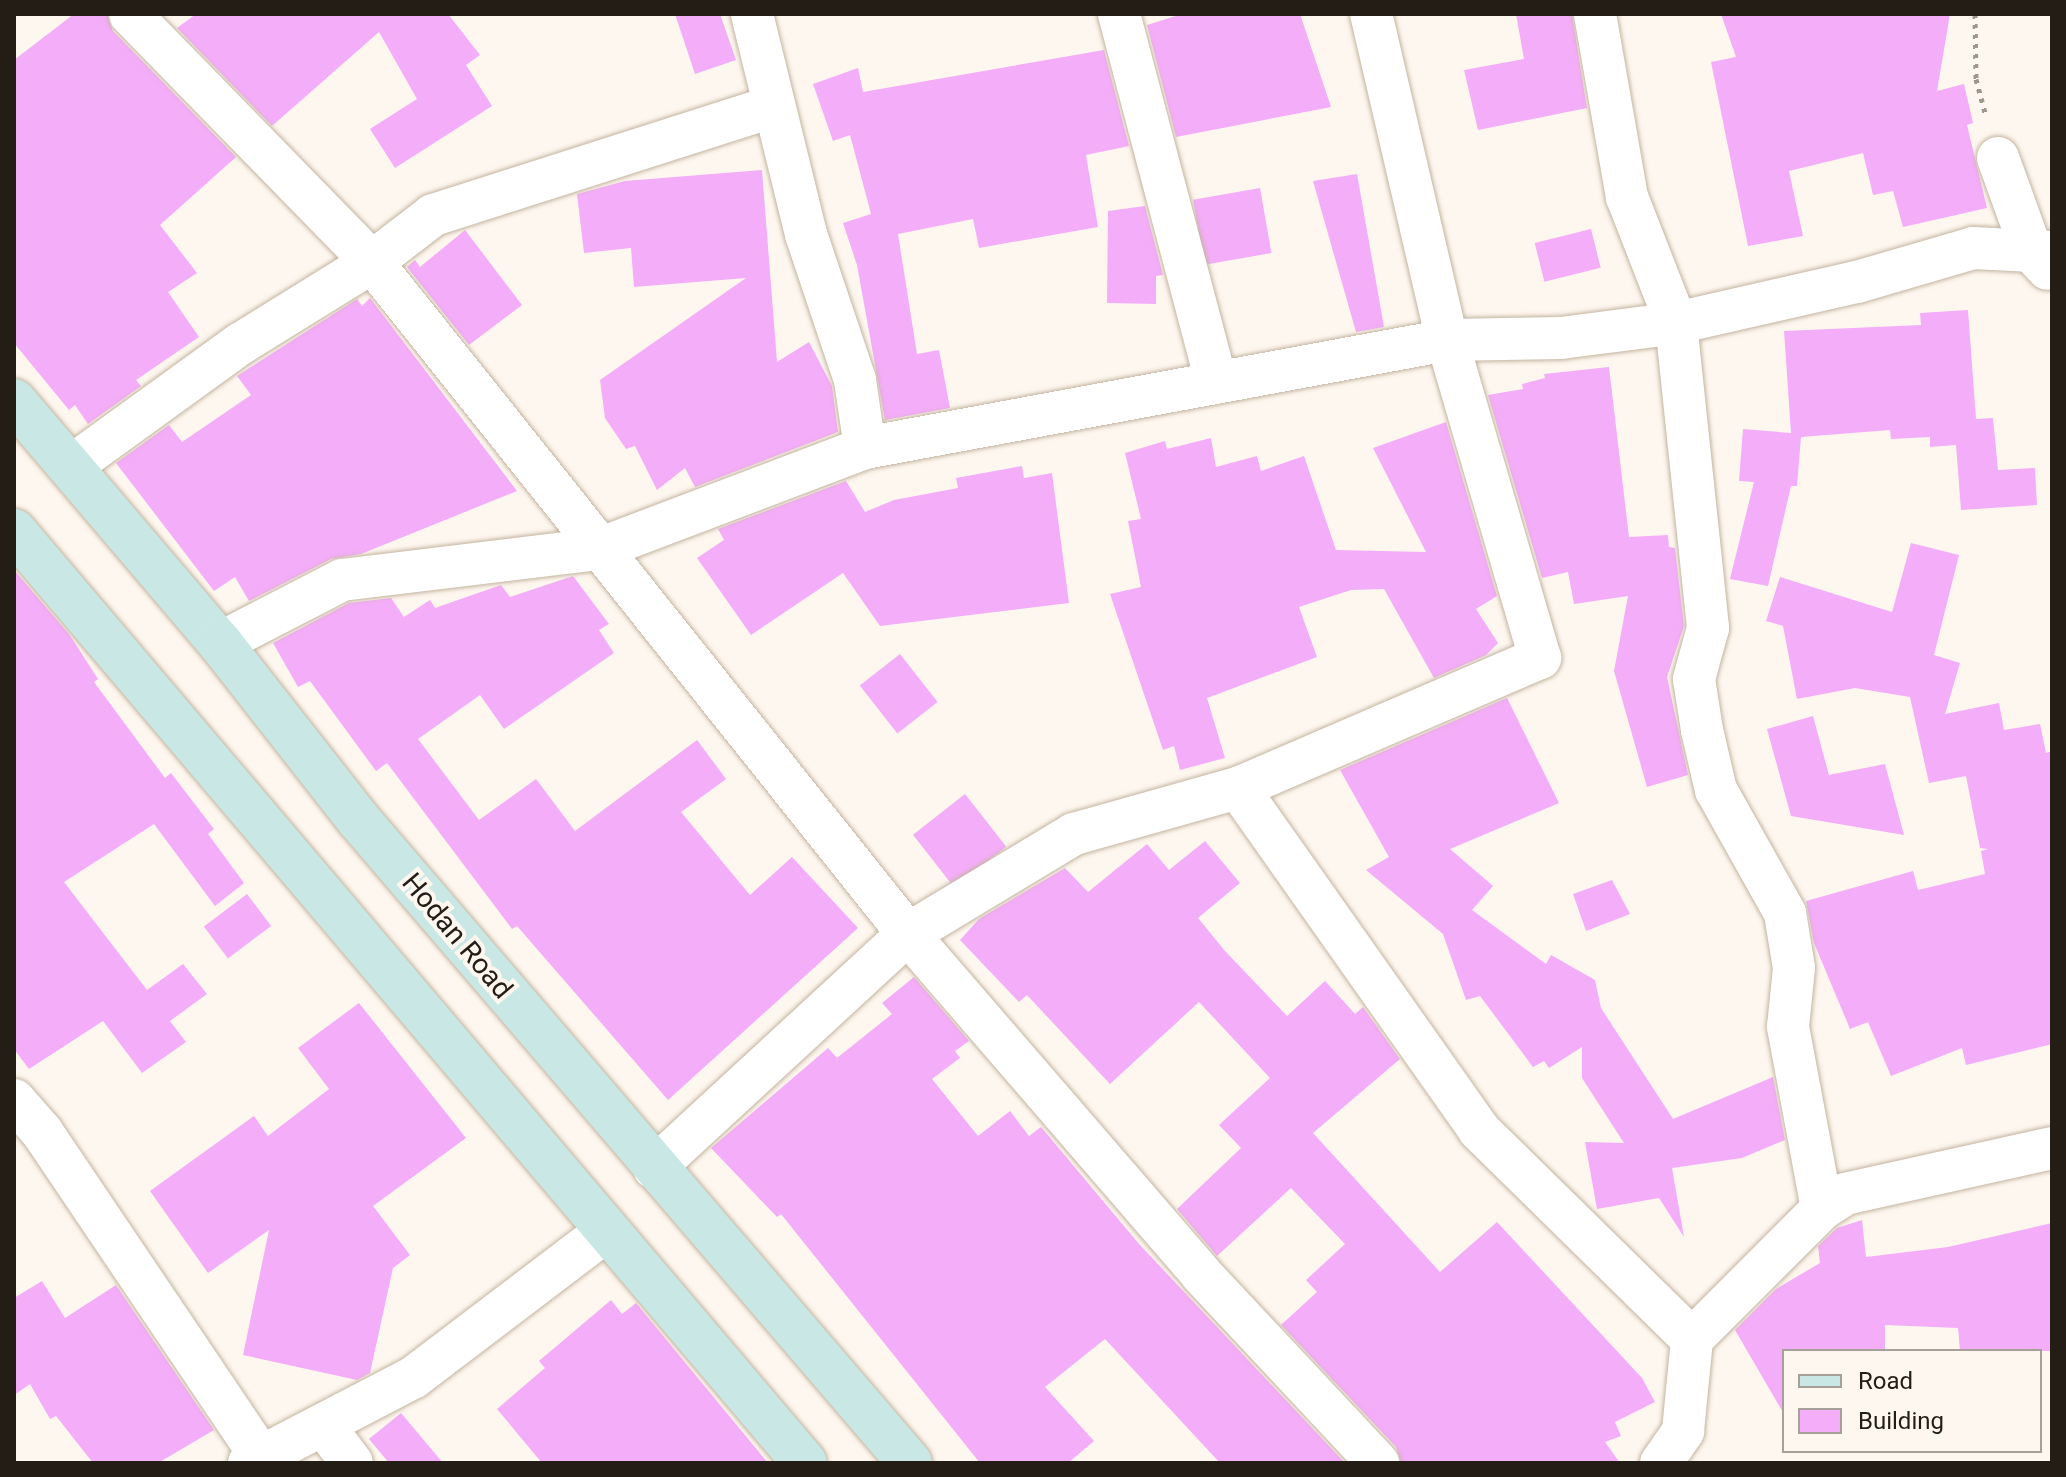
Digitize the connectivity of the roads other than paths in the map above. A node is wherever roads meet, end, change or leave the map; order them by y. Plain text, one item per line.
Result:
1 (130, 14) edge
2 (752, 14) edge
3 (1119, 14) edge
4 (1371, 14) edge
5 (1595, 14) edge
6 (774, 106) junction
7 (1998, 158) road end
8 (2045, 259) edge
9 (372, 262) junction
10 (1676, 323) junction
11 (1447, 340) junction
12 (1216, 381) junction
13 (14, 401) edge
14 (865, 448) junction
15 (70, 467) junction
16 (14, 531) edge
17 (599, 549) junction
18 (220, 643) junction
19 (1238, 788) junction
20 (908, 934) junction
21 (14, 1100) edge
22 (2052, 1148) edge
23 (654, 1168) junction
24 (1822, 1209) junction
25 (606, 1231) junction
26 (1692, 1339) junction
27 (324, 1426) junction
28 (255, 1460) edge
29 (352, 1463) edge
30 (805, 1463) edge
31 (910, 1463) edge
32 (1378, 1463) edge
33 (1661, 1463) edge

1 - 9 street
2 - 6 street
3 - 12 street
4 - 11 street
5 - 10 street
6 - 9 street
6 - 14 street
7 - 8 street
8 - 10 street
9 - 15 street
9 - 17 street
10 - 11 street
10 - 24 street
11 - 12 street
11 - 19 street
12 - 14 street
13 - 15 main road, Hodan Road
14 - 17 street
15 - 18 main road, Hodan Road
16 - 25 main road
17 - 18 street
17 - 20 street
18 - 23 main road, Hodan Road
19 - 20 street
19 - 26 street
20 - 23 street
20 - 32 street
21 - 28 street
22 - 24 street
23 - 31 main road, Hodan Road
24 - 26 street
25 - 27 street
25 - 30 main road
26 - 33 street
27 - 28 street
27 - 29 street

